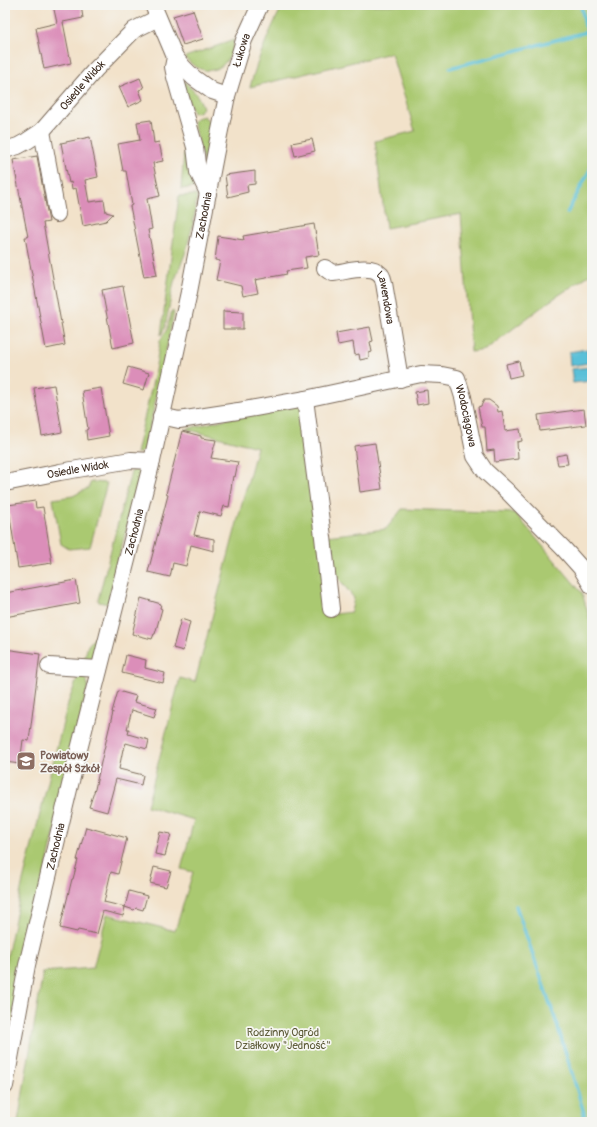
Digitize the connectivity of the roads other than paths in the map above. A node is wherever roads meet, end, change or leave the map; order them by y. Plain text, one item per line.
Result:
1 (260, 5) edge
2 (155, 12) edge
3 (175, 57) junction
4 (227, 96) junction
5 (42, 131) junction
6 (5, 150) edge
7 (208, 193) junction
8 (57, 214) dead end
9 (326, 268) dead end
10 (400, 379) junction
11 (305, 399) junction
12 (161, 416) junction
13 (152, 461) junction
14 (5, 483) edge
15 (592, 586) edge
16 (331, 609) dead end
17 (49, 666) dead end
18 (99, 669) junction
19 (5, 1086) edge

1 - 4 street, Łukowa
2 - 3 street
2 - 5 street, Osiedle Widok
3 - 4 street
3 - 7 street
4 - 7 street, Zachodnia
5 - 6 street, Osiedle Widok
5 - 8 street
7 - 12 street, Zachodnia
9 - 10 street, Lawendowa
10 - 11 street, Wodociągowa
10 - 15 street, Wodociągowa
11 - 12 street, Wodociągowa
11 - 16 street
12 - 13 street, Zachodnia
13 - 14 street, Osiedle Widok
13 - 18 street, Zachodnia
17 - 18 street
18 - 19 street, Zachodnia

